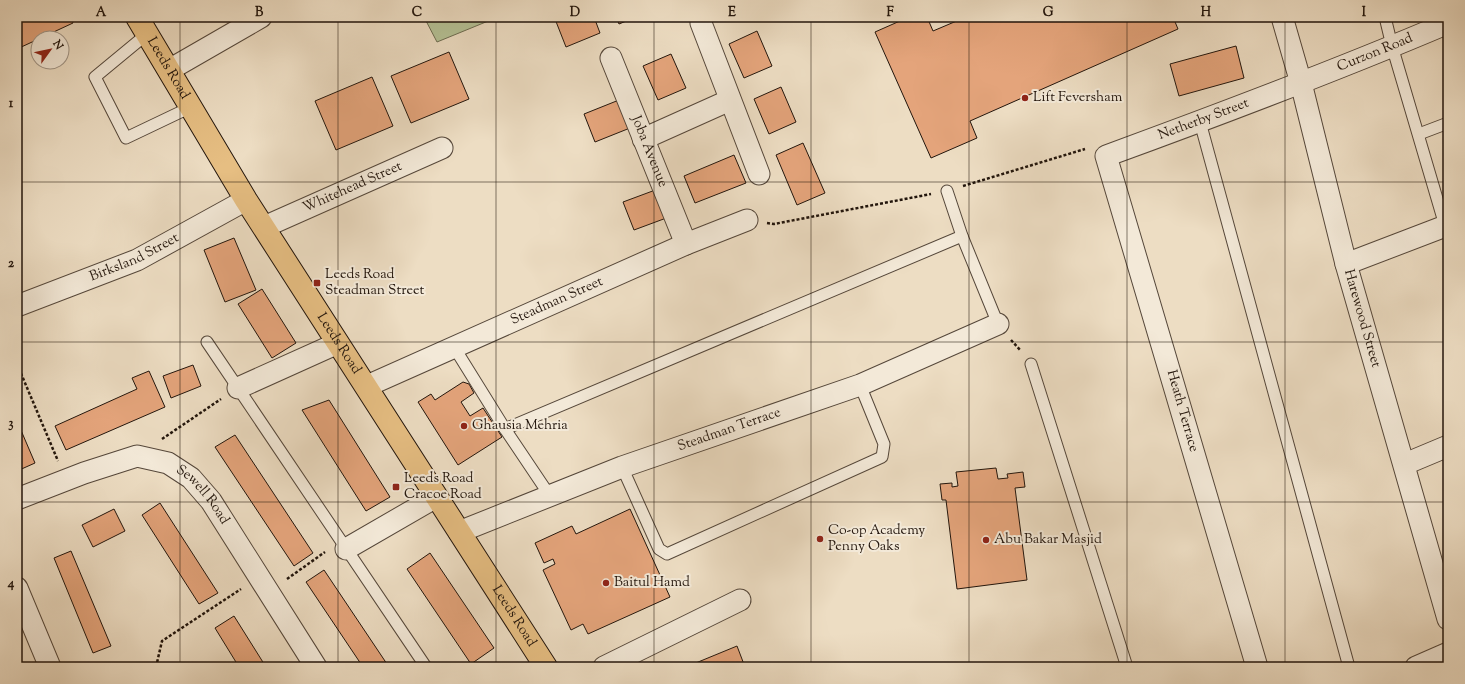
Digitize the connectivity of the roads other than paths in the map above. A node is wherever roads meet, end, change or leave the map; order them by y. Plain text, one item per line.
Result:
1 (1282, 17) edge
2 (1385, 17) edge
3 (258, 18) edge
4 (700, 23) dead end
5 (1448, 23) edge
6 (142, 25) edge
7 (1392, 46) junction
8 (611, 58) dead end
9 (168, 70) junction
10 (1301, 83) junction
11 (730, 100) junction
12 (191, 107) junction
13 (1200, 122) junction
14 (1448, 123) edge
15 (1419, 134) junction
16 (643, 139) junction
17 (442, 148) dead end
18 (1106, 156) joint
19 (759, 174) dead end
20 (947, 191) dead end
21 (246, 200) junction
22 (747, 220) dead end
23 (264, 227) junction
24 (1447, 229) edge
25 (962, 236) junction
26 (686, 244) junction
27 (1346, 264) junction
28 (17, 306) edge
29 (998, 324) joint
30 (207, 342) dead end
31 (338, 344) junction
32 (454, 347) junction
33 (1031, 364) dead end
34 (860, 385) junction
35 (367, 386) junction
36 (238, 388) junction
37 (505, 429) junction
38 (1448, 446) edge
39 (1404, 464) junction
40 (622, 467) junction
41 (436, 496) junction
42 (550, 496) junction
43 (17, 499) edge
44 (459, 532) junction
45 (343, 545) junction
46 (17, 588) edge
47 (740, 600) dead end
48 (1448, 619) edge
49 (1448, 653) edge
50 (50, 667) edge
51 (316, 667) edge
52 (426, 667) edge
53 (546, 667) edge
54 (604, 667) edge
55 (1127, 667) edge
56 (1257, 667) edge
57 (1349, 667) edge
58 (1416, 667) edge

1 - 10 street, Harewood Street
2 - 7 lane
3 - 9 street
4 - 11 street
5 - 7 street, Curzon Road
6 - 9 main road, Leeds Road
6 - 12 lane
7 - 10 street, Curzon Road
7 - 15 lane
8 - 16 street, Joba Avenue
9 - 12 main road, Leeds Road
10 - 13 street, Netherby Street
10 - 27 street, Harewood Street
11 - 16 street
11 - 19 street
12 - 21 main road, Leeds Road
13 - 18 street, Netherby Street
13 - 57 lane
14 - 15 lane
15 - 24 lane
16 - 26 street, Joba Avenue
17 - 23 street, Whitehead Street
18 - 56 street, Heath Terrace
20 - 25 lane
21 - 23 main road, Leeds Road
21 - 28 street, Birksland Street
22 - 26 street, Steadman Street
23 - 31 main road, Leeds Road
24 - 27 street
25 - 29 lane
25 - 37 lane
26 - 32 street, Steadman Street
27 - 39 street, Harewood Street
29 - 34 street, Steadman Terrace
30 - 36 lane
31 - 35 main road, Leeds Road
31 - 36 street
32 - 35 street, Steadman Street
32 - 37 lane
33 - 55 lane
34 - 40 street, Steadman Terrace
34 - 40 lane
35 - 41 main road, Leeds Road
36 - 45 lane
37 - 42 lane
38 - 39 street
39 - 48 street, Harewood Street
40 - 42 street, Steadman Terrace
41 - 44 main road, Leeds Road
41 - 45 street
42 - 44 street, Steadman Terrace
43 - 51 street, Sewell Road
44 - 53 main road, Leeds Road
45 - 52 lane
46 - 50 street
47 - 54 street
49 - 58 street

